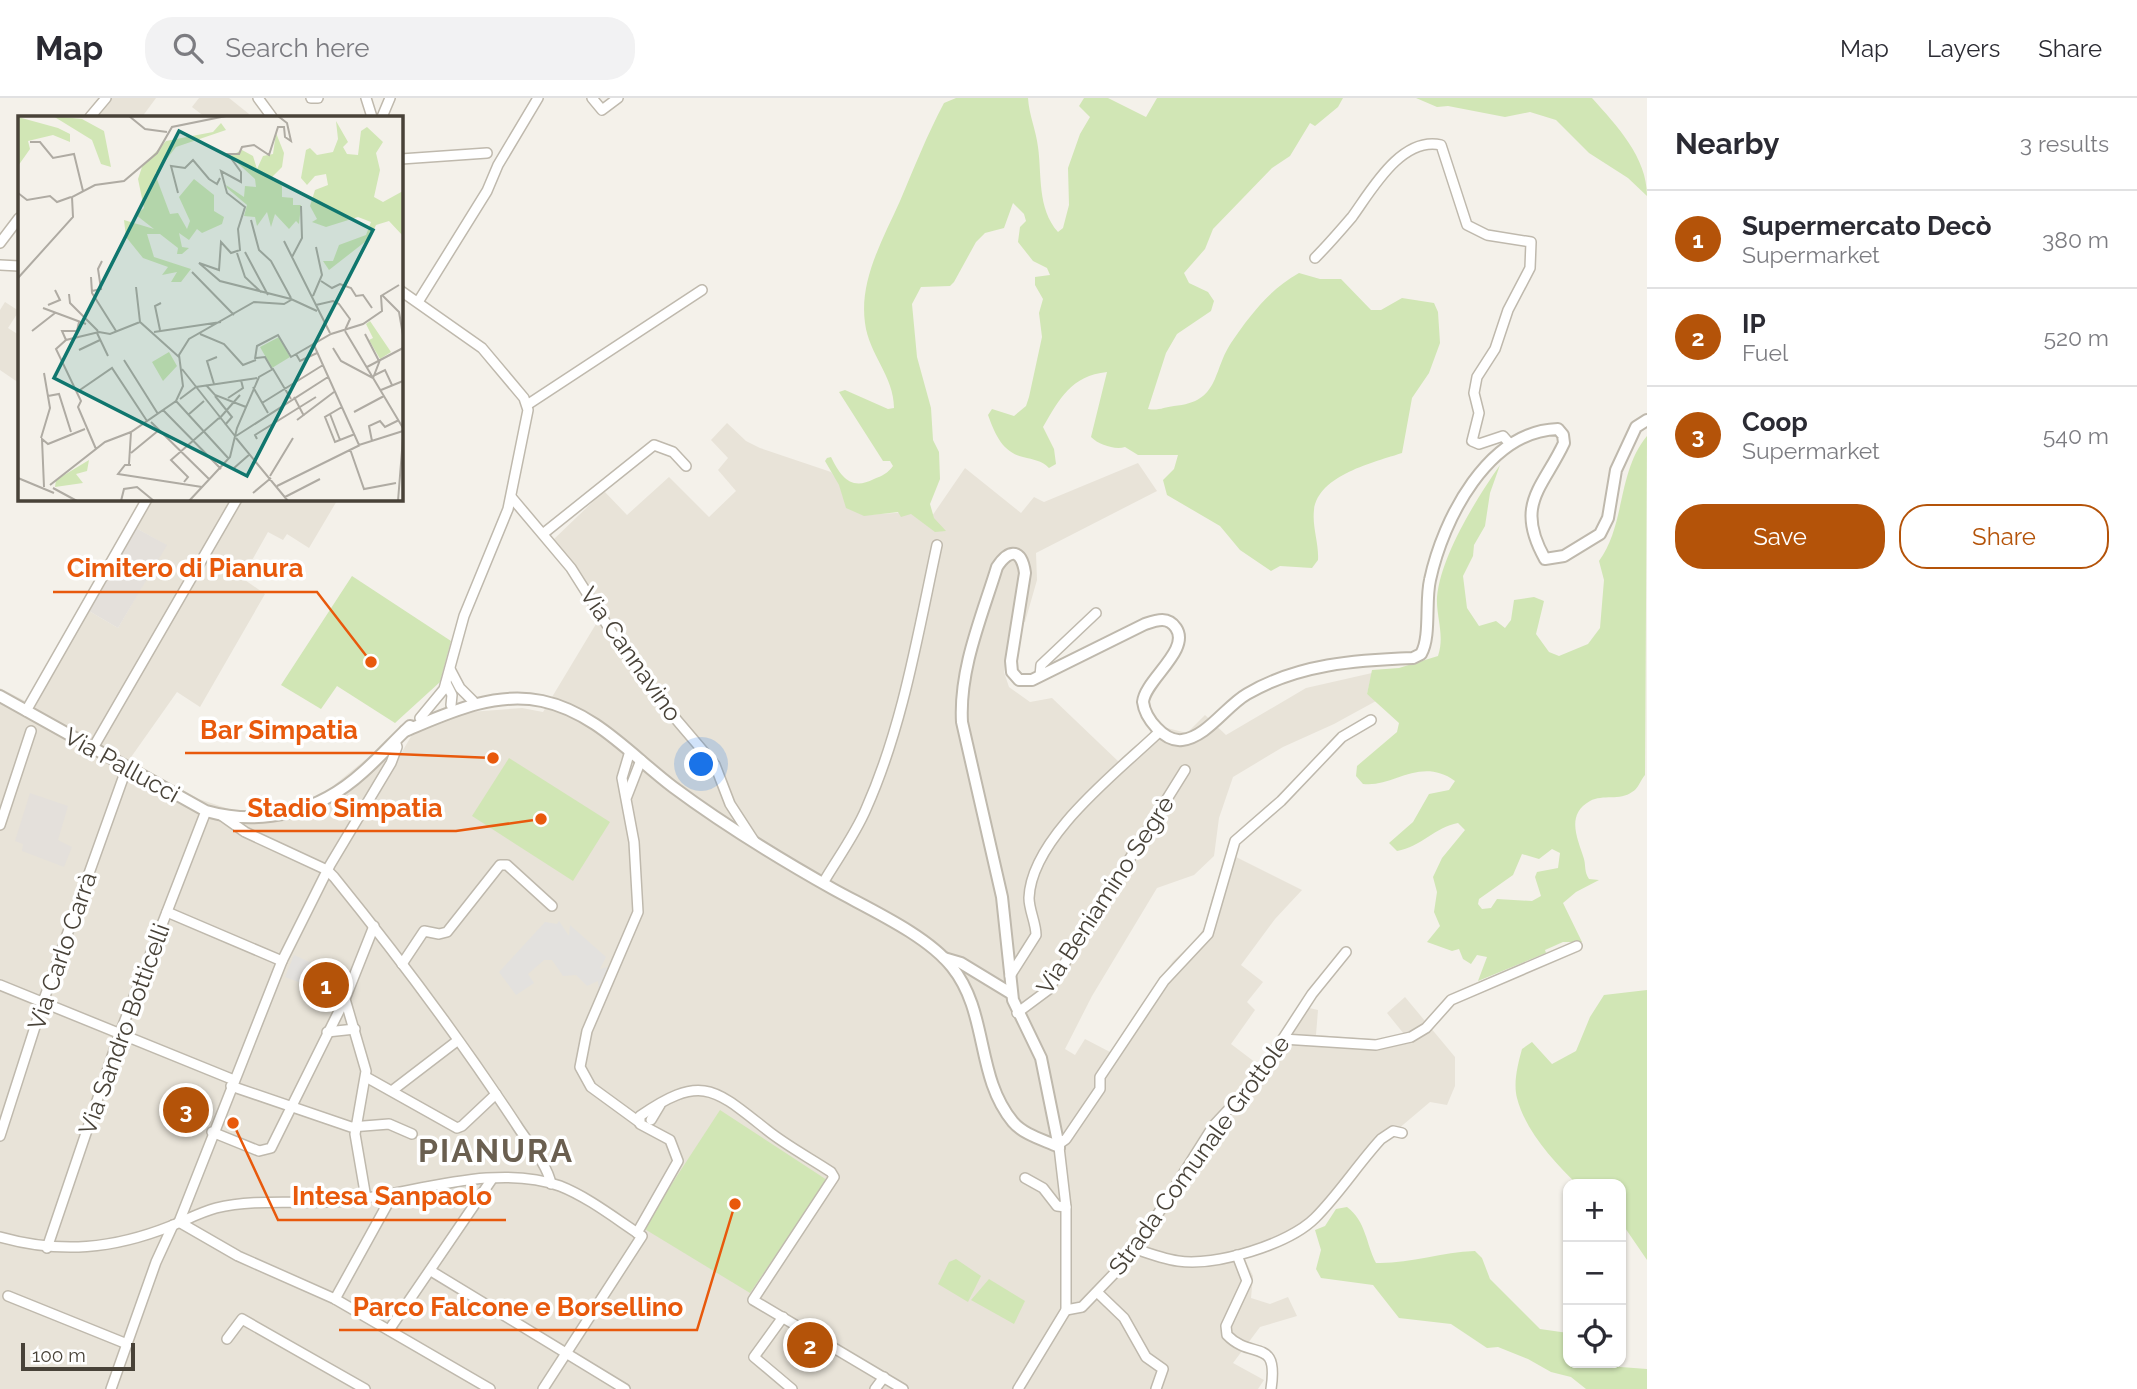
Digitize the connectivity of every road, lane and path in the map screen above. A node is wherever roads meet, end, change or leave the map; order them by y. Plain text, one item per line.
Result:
1 (106, 98) edge
2 (258, 98) edge
3 (311, 98) edge
4 (318, 98) edge
5 (366, 98) edge
6 (390, 98) edge
7 (538, 98) edge
8 (592, 98) edge
9 (618, 98) edge
10 (91, 116) edge
11 (271, 116) edge
12 (372, 116) edge
13 (382, 116) edge
14 (487, 153) dead end
15 (402, 159) edge
16 (18, 219) edge
17 (0, 243) edge
18 (1315, 258) dead end
19 (0, 265) edge
20 (18, 266) edge
21 (702, 290) dead end
22 (402, 292) edge
23 (418, 302) junction
24 (527, 405) junction
25 (1647, 420) edge
26 (1510, 443) junction
27 (686, 466) dead end
28 (512, 498) junction
29 (146, 500) edge
30 (236, 500) edge
31 (544, 533) junction
32 (937, 545) dead end
33 (1096, 614) dead end
34 (450, 668) junction
35 (1040, 676) junction
36 (445, 688) junction
37 (0, 696) edge
38 (478, 702) junction
39 (451, 705) junction
40 (26, 711) junction
41 (422, 720) junction
42 (1371, 720) dead end
43 (31, 731) dead end
44 (1157, 734) dead end
45 (395, 741) junction
46 (93, 748) junction
47 (630, 751) junction
48 (641, 761) junction
49 (127, 767) junction
50 (1185, 770) dead end
51 (4, 798) edge
52 (626, 798) junction
53 (206, 811) junction
54 (220, 815) junction
55 (242, 818) junction
56 (0, 825) edge
57 (245, 832) junction
58 (757, 845) junction
59 (327, 870) junction
60 (823, 883) junction
61 (552, 906) dead end
62 (167, 912) junction
63 (374, 926) junction
64 (1577, 946) dead end
65 (1346, 952) dead end
66 (943, 957) junction
67 (282, 961) junction
68 (402, 964) junction
69 (1010, 976) junction
70 (0, 985) edge
71 (1012, 994) junction
72 (345, 999) junction
73 (43, 1002) junction
74 (1017, 1013) junction
75 (355, 1029) junction
76 (327, 1032) junction
77 (120, 1033) junction
78 (1283, 1039) junction
79 (457, 1041) junction
80 (366, 1077) junction
81 (232, 1083) junction
82 (393, 1090) junction
83 (496, 1094) junction
84 (293, 1108) junction
85 (642, 1119) junction
86 (356, 1128) junction
87 (212, 1132) junction
88 (1402, 1133) dead end
89 (412, 1135) dead end
90 (0, 1136) edge
91 (1059, 1146) junction
92 (492, 1178) junction
93 (1025, 1178) dead end
94 (551, 1184) junction
95 (393, 1194) junction
96 (366, 1198) junction
97 (1066, 1207) junction
98 (176, 1224) junction
99 (639, 1235) junction
100 (0, 1237) edge
101 (47, 1248) junction
102 (1136, 1250) junction
103 (1237, 1255) junction
104 (431, 1271) junction
105 (1097, 1293) junction
106 (8, 1296) dead end
107 (335, 1300) junction
108 (1066, 1310) junction
109 (783, 1317) junction
110 (389, 1330) junction
111 (227, 1339) dead end
112 (127, 1344) junction
113 (566, 1353) junction
114 (884, 1377) junction
115 (111, 1389) edge
116 (365, 1389) edge
117 (490, 1389) edge
118 (543, 1389) edge
119 (625, 1389) edge
120 (792, 1389) edge
121 (875, 1389) edge
122 (903, 1389) edge
123 (1018, 1389) edge
124 (1156, 1389) edge
125 (1270, 1389) edge

1 - 10 street
2 - 11 street
3 - 4 street
5 - 12 street
6 - 13 street
7 - 23 street
8 - 9 street
14 - 15 street
16 - 17 street
18 - 26 street
19 - 20 street
21 - 24 street
22 - 23 street
23 - 24 street
24 - 28 street
25 - 26 street
26 - 35 street
27 - 31 street
28 - 31 street, Via Cannavino
28 - 34 street
29 - 40 street
30 - 46 street
31 - 58 street, Via Cannavino
32 - 60 street
33 - 35 street
34 - 36 street
34 - 38 street
35 - 69 street
36 - 39 street
36 - 41 street
37 - 40 street, Via Pallucci
38 - 39 street
38 - 41 street
38 - 47 street
39 - 41 street
40 - 46 street, Via Pallucci
41 - 45 street, Via Pallucci
42 - 91 street
43 - 51 street
44 - 69 street
45 - 55 street, Via Pallucci
45 - 59 street
46 - 49 street, Via Pallucci
47 - 48 street
47 - 52 street
48 - 52 street
48 - 58 street
49 - 53 street, Via Pallucci
49 - 73 street, Via Carlo Carrà
50 - 74 street, Via Beniamino Segrè
51 - 56 street
52 - 85 street
53 - 54 street, Via Pallucci
53 - 62 street, Via Sandro Botticelli
54 - 55 street, Via Pallucci
54 - 57 street, Via Pallucci
55 - 57 street
57 - 59 street, Via Pallucci
58 - 60 street, Via Cannavino
59 - 63 street
59 - 67 street
60 - 66 street, Via Cannavino
61 - 68 street
62 - 67 street
62 - 77 street, Via Sandro Botticelli
63 - 68 street
63 - 72 street
64 - 78 street
65 - 78 street, Strada Comunale Grottole
66 - 71 street, Via Cannavino
66 - 91 street, Via Cannavino
67 - 81 street
68 - 79 street
69 - 71 street
70 - 73 street
71 - 74 street
72 - 75 street
72 - 76 street
73 - 77 street
73 - 90 street, Via Carlo Carrà
74 - 91 street
75 - 76 street
75 - 80 street
76 - 84 street
77 - 81 street
77 - 101 street, Via Sandro Botticelli
78 - 102 street, Strada Comunale Grottole
79 - 82 street
79 - 83 street
80 - 82 street
80 - 86 street
81 - 84 street
81 - 87 street
82 - 83 street
83 - 94 street
84 - 86 street
84 - 87 street
85 - 99 street
85 - 109 street
86 - 89 street
86 - 96 street
87 - 98 street
88 - 103 street
91 - 97 street
92 - 94 street
92 - 95 street
92 - 104 street
93 - 97 street
94 - 99 street
95 - 96 street
95 - 107 street
96 - 98 street
97 - 108 street
98 - 101 street
98 - 107 street
98 - 112 street
99 - 113 street
100 - 101 street
102 - 103 street
102 - 105 street, Strada Comunale Grottole
103 - 125 street
104 - 110 street
104 - 113 street
105 - 108 street, Strada Comunale Grottole
105 - 124 street
106 - 112 street
107 - 110 street
108 - 123 street
109 - 114 street
109 - 120 street
110 - 117 street
111 - 116 street
112 - 115 street
113 - 118 street
113 - 119 street
114 - 121 street
114 - 122 street

